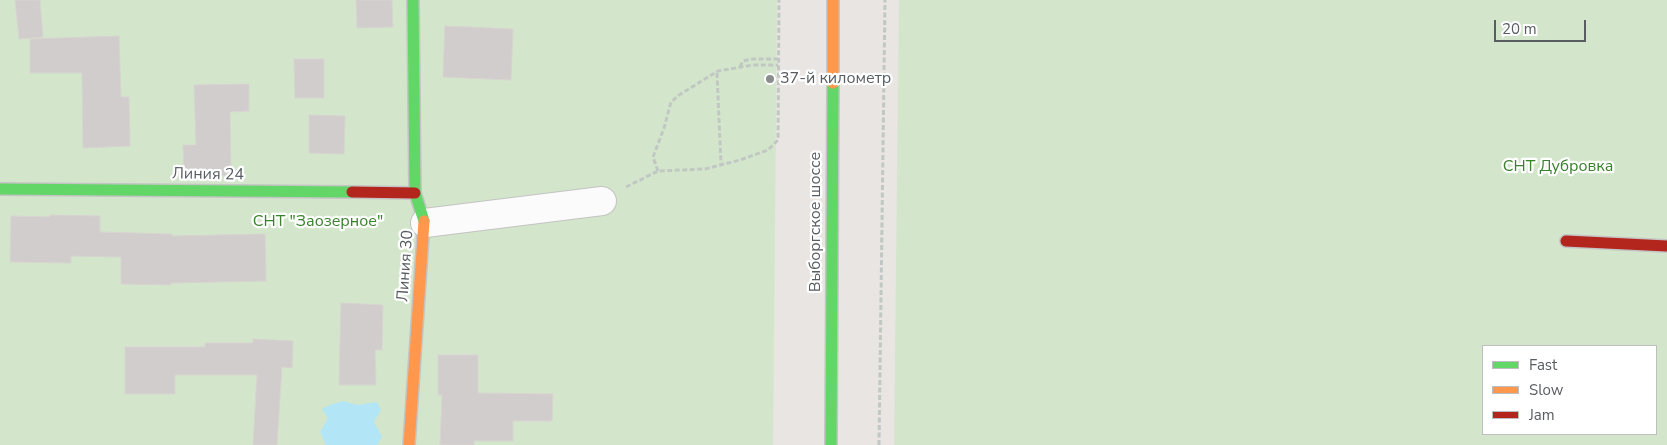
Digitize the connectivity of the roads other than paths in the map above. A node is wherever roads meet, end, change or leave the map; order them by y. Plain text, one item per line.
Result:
1 (413, 0) edge
2 (833, 0) edge
3 (0, 189) edge
4 (415, 193) junction
5 (602, 201) road end
6 (425, 223) junction
7 (1566, 241) dead end
8 (1667, 246) edge
9 (409, 445) edge
10 (831, 445) edge

1 - 4 street, Линия 30
2 - 10 street, Выборгское шоссе
3 - 4 street, Линия 24
4 - 6 street, Линия 30
5 - 6 street
6 - 9 street, Линия 30
7 - 8 street

